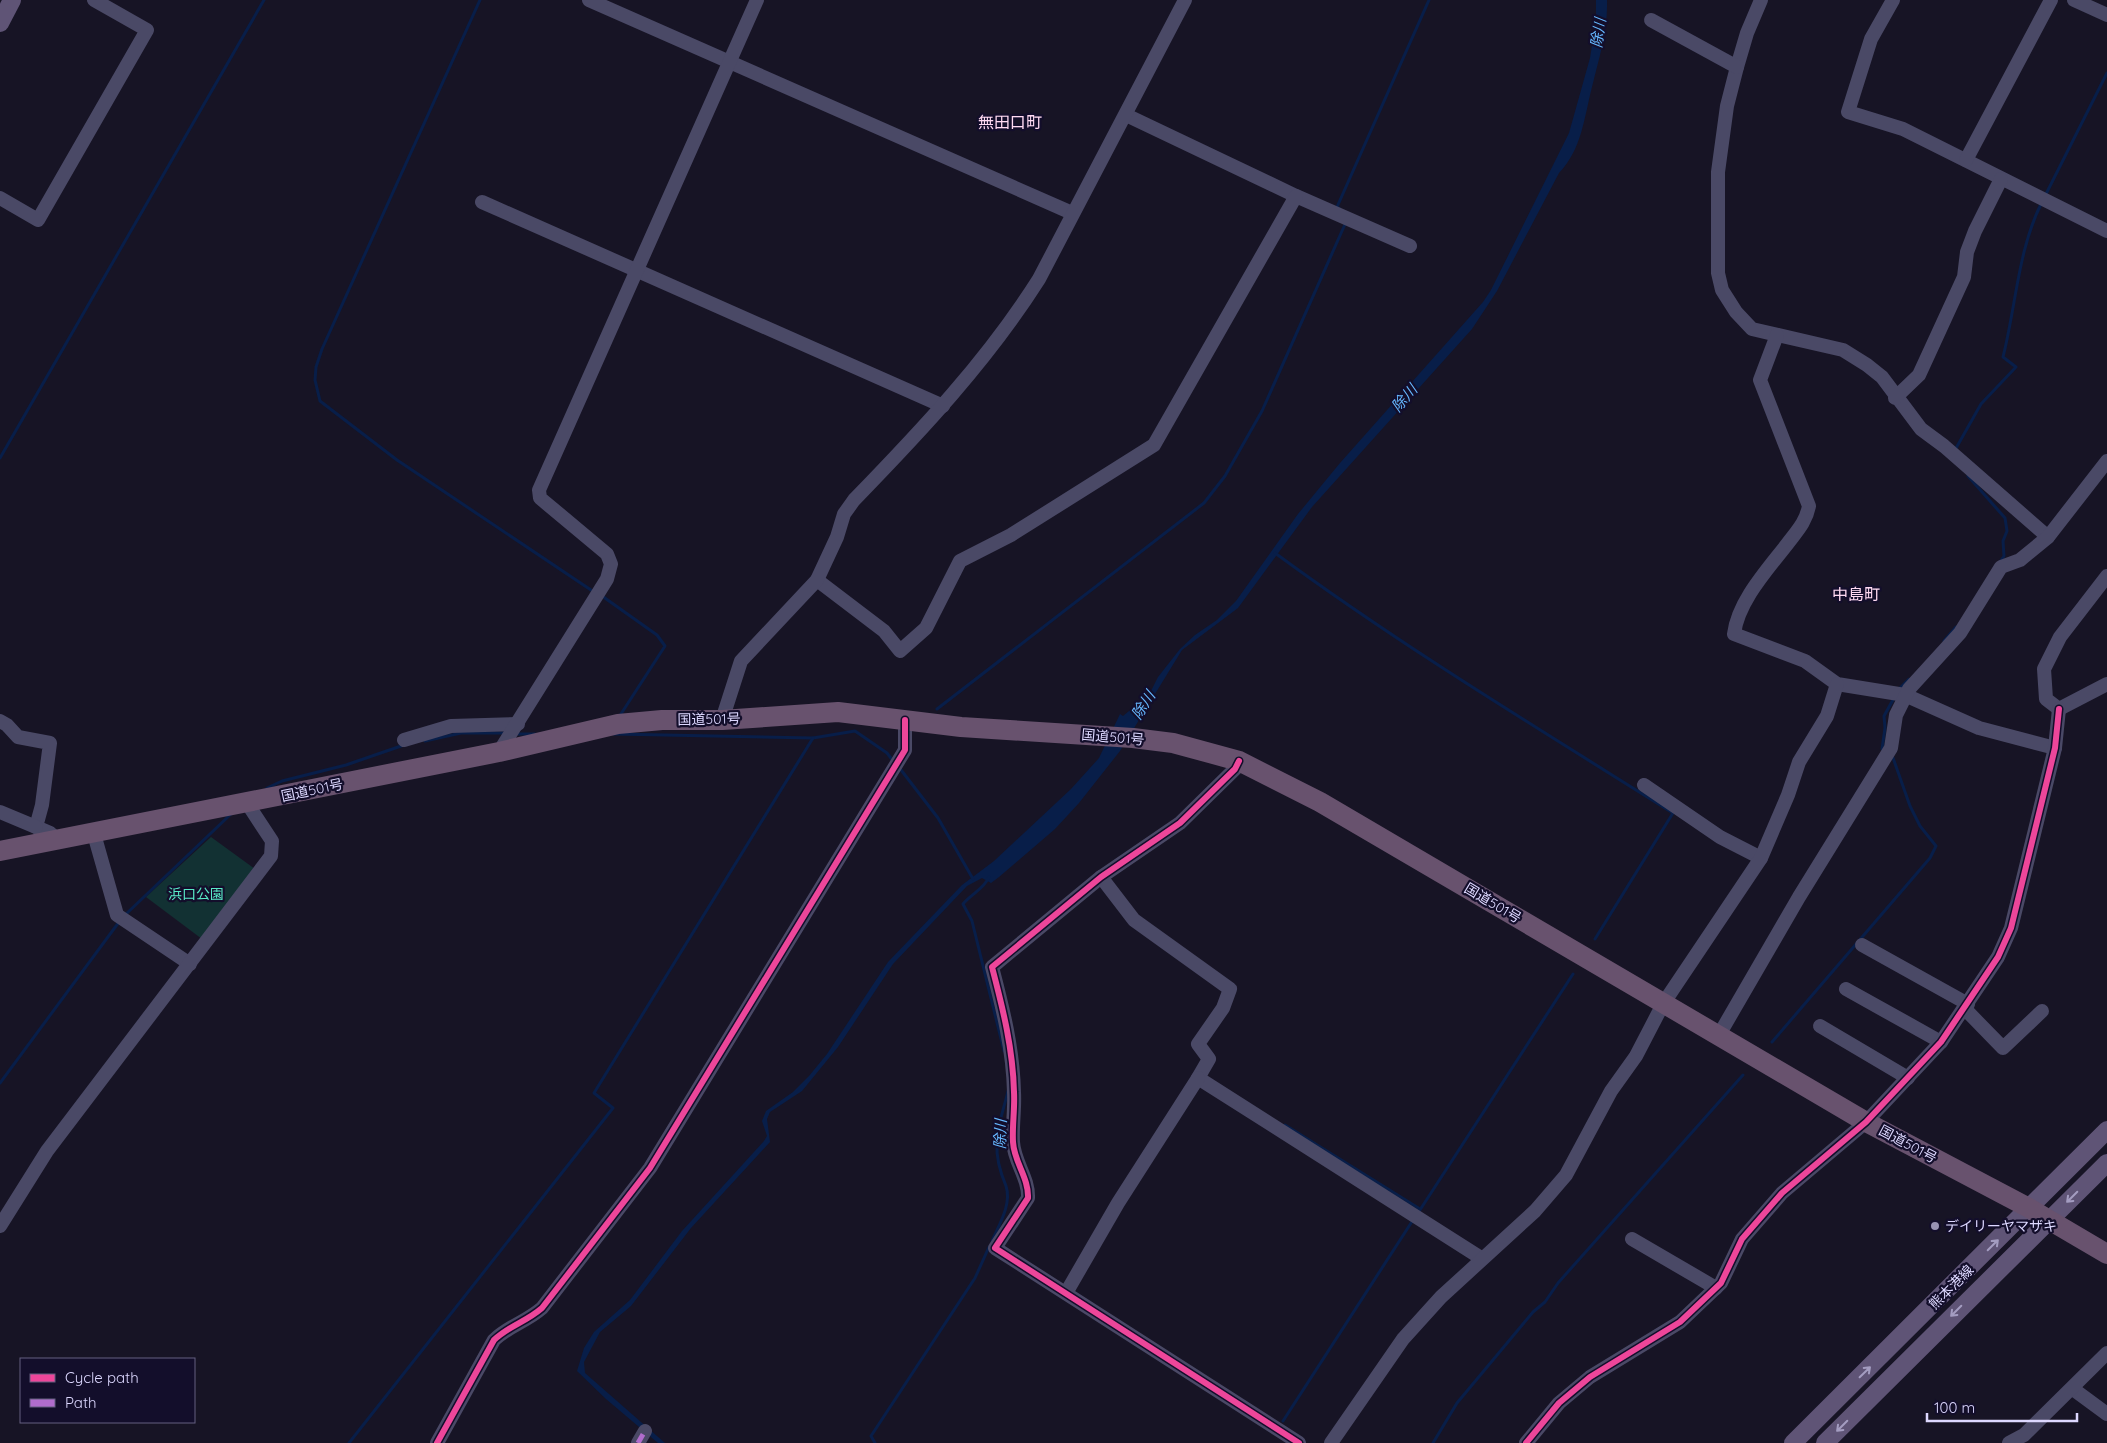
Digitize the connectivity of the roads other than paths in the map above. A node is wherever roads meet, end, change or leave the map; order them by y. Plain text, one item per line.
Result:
1 (12, 0) edge
2 (94, 0) edge
3 (589, 0) edge
4 (757, 0) edge
5 (1186, 0) edge
6 (1761, 0) edge
7 (1893, 0) edge
8 (2051, 0) edge
9 (2074, 0) edge
10 (2107, 16) edge
11 (1652, 20) dead end
12 (0, 23) edge
13 (730, 62) junction
14 (1737, 67) junction
15 (1126, 116) junction
16 (1966, 160) junction
17 (2001, 178) junction
18 (1296, 196) junction
19 (0, 198) edge
20 (482, 202) dead end
21 (1072, 213) junction
22 (2107, 231) edge
23 (1410, 246) dead end
24 (637, 271) junction
25 (1777, 335) junction
26 (1896, 398) junction
27 (943, 406) junction
28 (2107, 461) edge
29 (2048, 537) junction
30 (2107, 576) edge
31 (817, 580) junction
32 (1837, 684) junction
33 (2107, 684) edge
34 (1905, 695) junction
35 (2059, 709) junction
36 (722, 720) junction
37 (905, 720) junction
38 (0, 721) edge
39 (518, 724) junction
40 (404, 740) dead end
41 (2055, 748) junction
42 (499, 752) junction
43 (1239, 761) junction
44 (1644, 786) dead end
45 (247, 803) junction
46 (0, 812) edge
47 (36, 827) junction
48 (94, 834) junction
49 (58, 840) junction
50 (0, 852) edge
51 (1761, 858) junction
52 (1102, 877) junction
53 (1862, 944) dead end
54 (190, 964) junction
55 (1846, 989) dead end
56 (1664, 1004) junction
57 (1967, 1006) junction
58 (2042, 1011) dead end
59 (1820, 1026) dead end
60 (1719, 1035) junction
61 (1941, 1042) junction
62 (1198, 1078) junction
63 (1908, 1078) junction
64 (1866, 1122) junction
65 (2107, 1130) edge
66 (2107, 1163) edge
67 (2029, 1208) junction
68 (2049, 1221) junction
69 (0, 1226) edge
70 (1632, 1239) dead end
71 (2107, 1254) edge
72 (1481, 1258) junction
73 (1716, 1288) junction
74 (1066, 1294) junction
75 (2107, 1354) edge
76 (2073, 1389) junction
77 (2107, 1414) edge
78 (437, 1443) edge
79 (1299, 1443) edge
80 (1330, 1443) edge
81 (1526, 1443) edge
82 (1793, 1443) edge
83 (1825, 1443) edge
84 (2009, 1443) edge

1 - 12 main road
2 - 19 street
3 - 13 street
4 - 13 street
5 - 15 street
6 - 14 street
7 - 16 street
8 - 16 street
9 - 10 street
11 - 14 street
13 - 21 street
13 - 24 street
14 - 25 street
15 - 18 street
15 - 21 street
16 - 17 street
17 - 22 street
17 - 26 street
18 - 23 street
18 - 31 street
20 - 24 street
21 - 27 street
24 - 27 street
24 - 39 street
25 - 26 street
25 - 32 street
26 - 29 street
27 - 31 street
28 - 29 street
29 - 34 street
30 - 35 street
31 - 36 street
32 - 34 street
32 - 51 street
33 - 35 street
34 - 41 street
34 - 60 street
35 - 41 street
36 - 37 highway, 国道501号
36 - 42 highway, 国道501号
37 - 43 highway, 国道501号
37 - 78 street
38 - 47 street
39 - 40 street
39 - 42 street
41 - 57 street
42 - 45 highway, 国道501号
43 - 52 street
43 - 56 highway, 国道501号
44 - 51 street
45 - 48 highway, 国道501号
45 - 54 street
46 - 47 street
47 - 49 street
48 - 49 highway, 国道501号
48 - 54 street
49 - 50 highway, 国道501号
51 - 56 street
52 - 62 street
52 - 74 street
53 - 57 street
54 - 69 street
55 - 61 street
56 - 60 highway, 国道501号
56 - 72 street
57 - 58 street
57 - 61 street
59 - 63 street
60 - 64 highway, 国道501号
61 - 63 street
62 - 72 street
62 - 74 street
63 - 64 street
64 - 67 highway, 国道501号
64 - 73 street
65 - 67 main road, 熊本港線
66 -> 68 main road, 熊本港線
67 - 68 highway, 国道501号
82 -> 67 main road, 熊本港線
68 - 71 highway, 国道501号
68 -> 83 main road, 熊本港線
70 - 73 street
72 - 80 street
73 - 81 street
74 - 79 street
75 - 76 street
76 - 77 street
76 - 84 street

